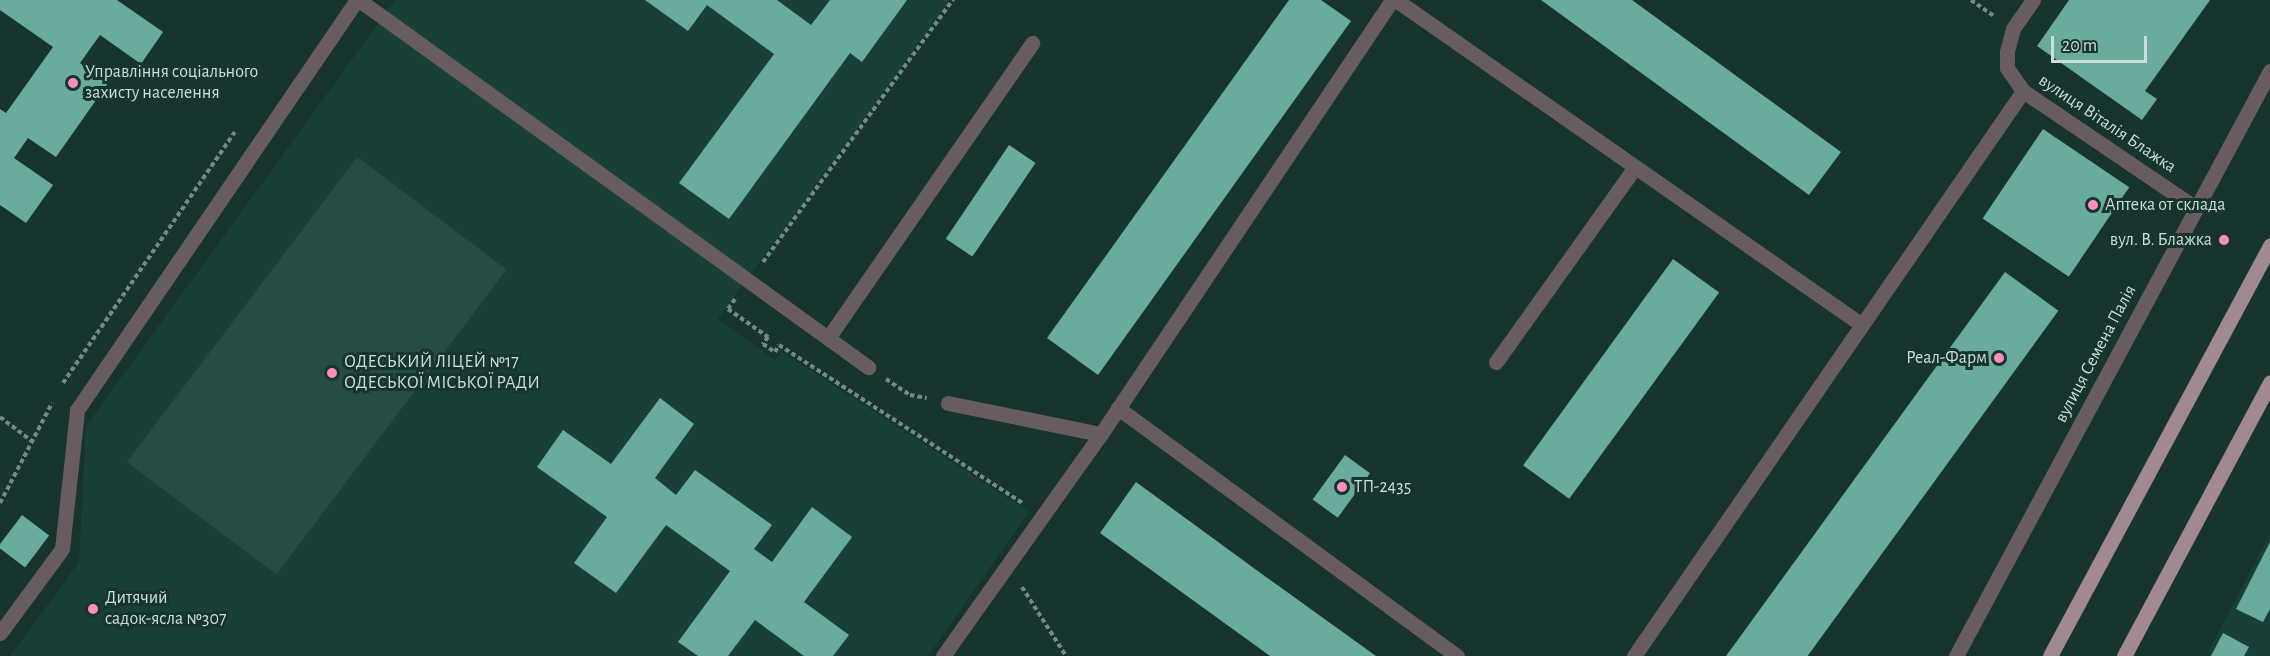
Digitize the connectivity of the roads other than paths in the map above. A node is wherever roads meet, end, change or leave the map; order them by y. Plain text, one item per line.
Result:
1 (358, 0) edge
2 (1394, 0) edge
3 (2033, 0) edge
4 (1032, 43) dead end
5 (2270, 71) edge
6 (2023, 91) junction
7 (1635, 167) junction
8 (2196, 207) junction
9 (2270, 245) edge
10 (1862, 325) junction
11 (828, 338) junction
12 (1496, 362) dead end
13 (868, 367) dead end
14 (2270, 383) edge
15 (948, 403) dead end
16 (1118, 408) junction
17 (1101, 434) junction
18 (0, 633) edge
19 (944, 656) edge
20 (1457, 656) edge
21 (1634, 656) edge
22 (1956, 656) edge
23 (2050, 656) edge
24 (2124, 656) edge

1 - 11 street
1 - 18 street
2 - 7 street
2 - 16 street
3 - 6 street, вулиця Віталія Блажка
4 - 11 street
5 - 8 street, вулиця Семена Палія
6 - 8 street, вулиця Віталія Блажка
6 - 10 street
7 - 10 street
7 - 12 street
8 - 22 street, вулиця Семена Палія
9 - 23 main road
10 - 21 street
11 - 13 street
14 - 24 main road
15 - 17 street
16 - 17 street
16 - 20 street
17 - 19 street

